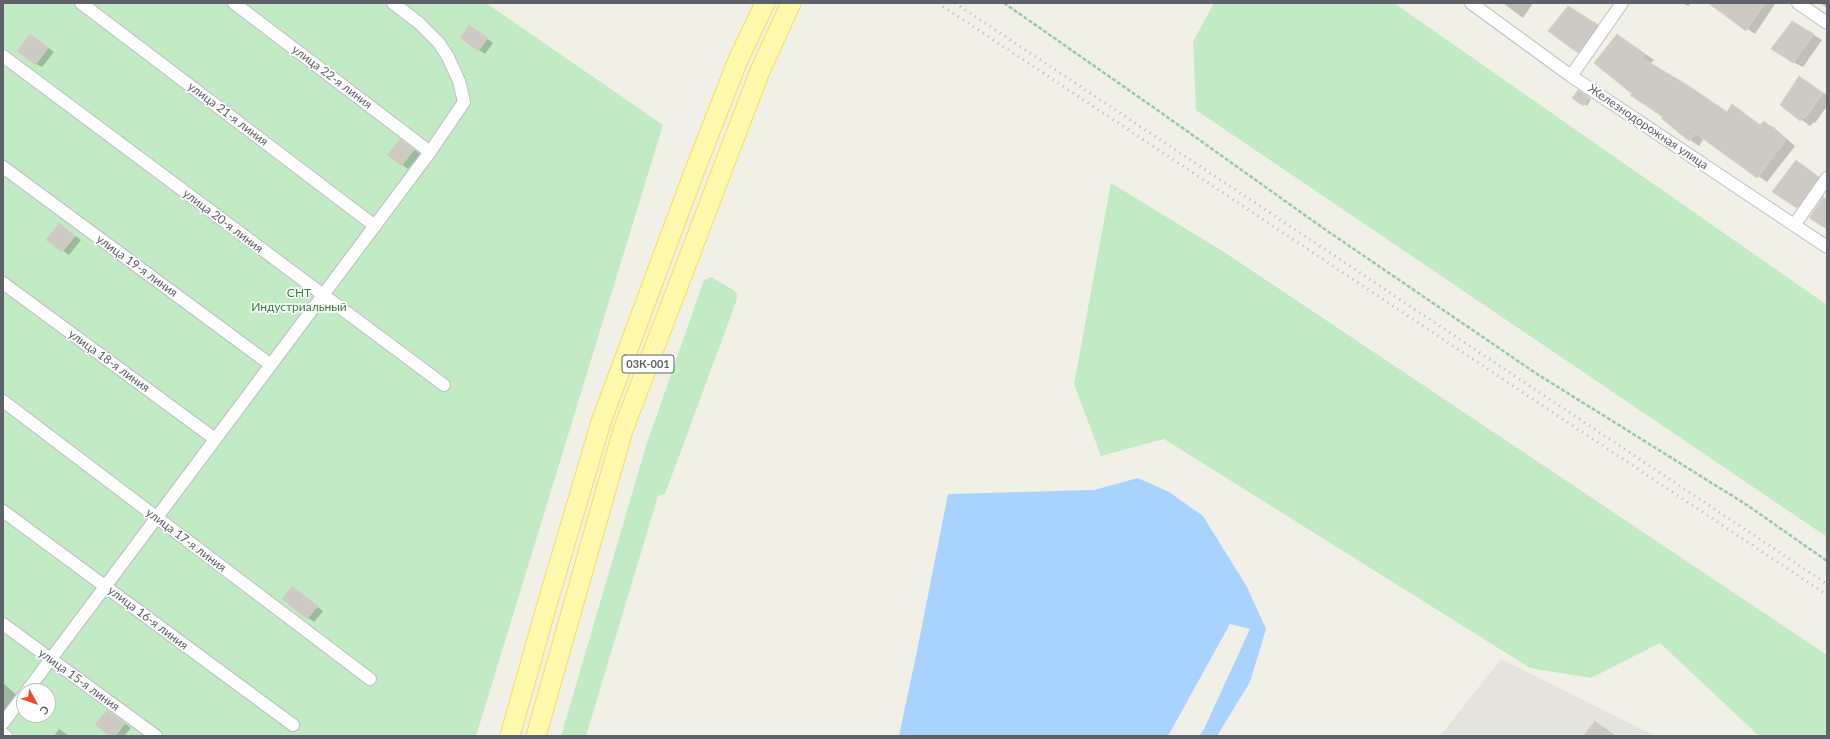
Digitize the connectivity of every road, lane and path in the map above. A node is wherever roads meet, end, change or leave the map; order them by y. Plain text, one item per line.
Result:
1 (81, 3) edge
2 (234, 3) edge
3 (393, 3) edge
4 (765, 3) edge
5 (791, 3) edge
6 (1004, 3) edge
7 (1471, 3) edge
8 (1622, 3) edge
9 (1798, 3) edge
10 (1827, 23) edge
11 (3, 56) edge
12 (1570, 76) junction
13 (430, 152) junction
14 (3, 167) edge
15 (1827, 178) edge
16 (1795, 224) junction
17 (375, 226) junction
18 (1827, 247) edge
19 (3, 283) edge
20 (323, 296) junction
21 (271, 365) junction
22 (444, 385) dead end
23 (3, 401) edge
24 (215, 440) junction
25 (3, 511) edge
26 (156, 518) junction
27 (1827, 561) edge
28 (105, 586) junction
29 (3, 624) edge
30 (51, 660) junction
31 (370, 679) dead end
32 (33, 683) edge
33 (16, 706) edge
34 (3, 723) edge
35 (293, 725) dead end
36 (3, 734) edge
37 (6, 736) edge
38 (156, 736) edge
39 (510, 736) edge
40 (536, 736) edge

1 - 17 street, улица 21-я линия
2 - 13 street, улица 22-я линия
3 - 13 street
4 - 39 main road, 03К-001
5 - 40 main road, 03К-001
6 - 27 path
7 - 12 street, Железнодорожная улица
8 - 12 street
9 - 10 street
11 - 20 street, улица 20-я линия
12 - 16 street, Железнодорожная улица
13 - 17 street
14 - 21 street, улица 19-я линия
15 - 16 street
16 - 18 street, Железнодорожная улица
17 - 20 street
19 - 24 street, улица 18-я линия
20 - 21 street
20 - 22 street, улица 20-я линия
21 - 24 street
23 - 26 street, улица 17-я линия
24 - 26 street
25 - 28 street, улица 16-я линия
26 - 28 street
26 - 31 street, улица 17-я линия
28 - 30 street
28 - 35 street, улица 16-я линия
29 - 30 street, улица 15-я линия
30 - 32 street
30 - 38 street, улица 15-я линия
33 - 34 street
36 - 37 street

